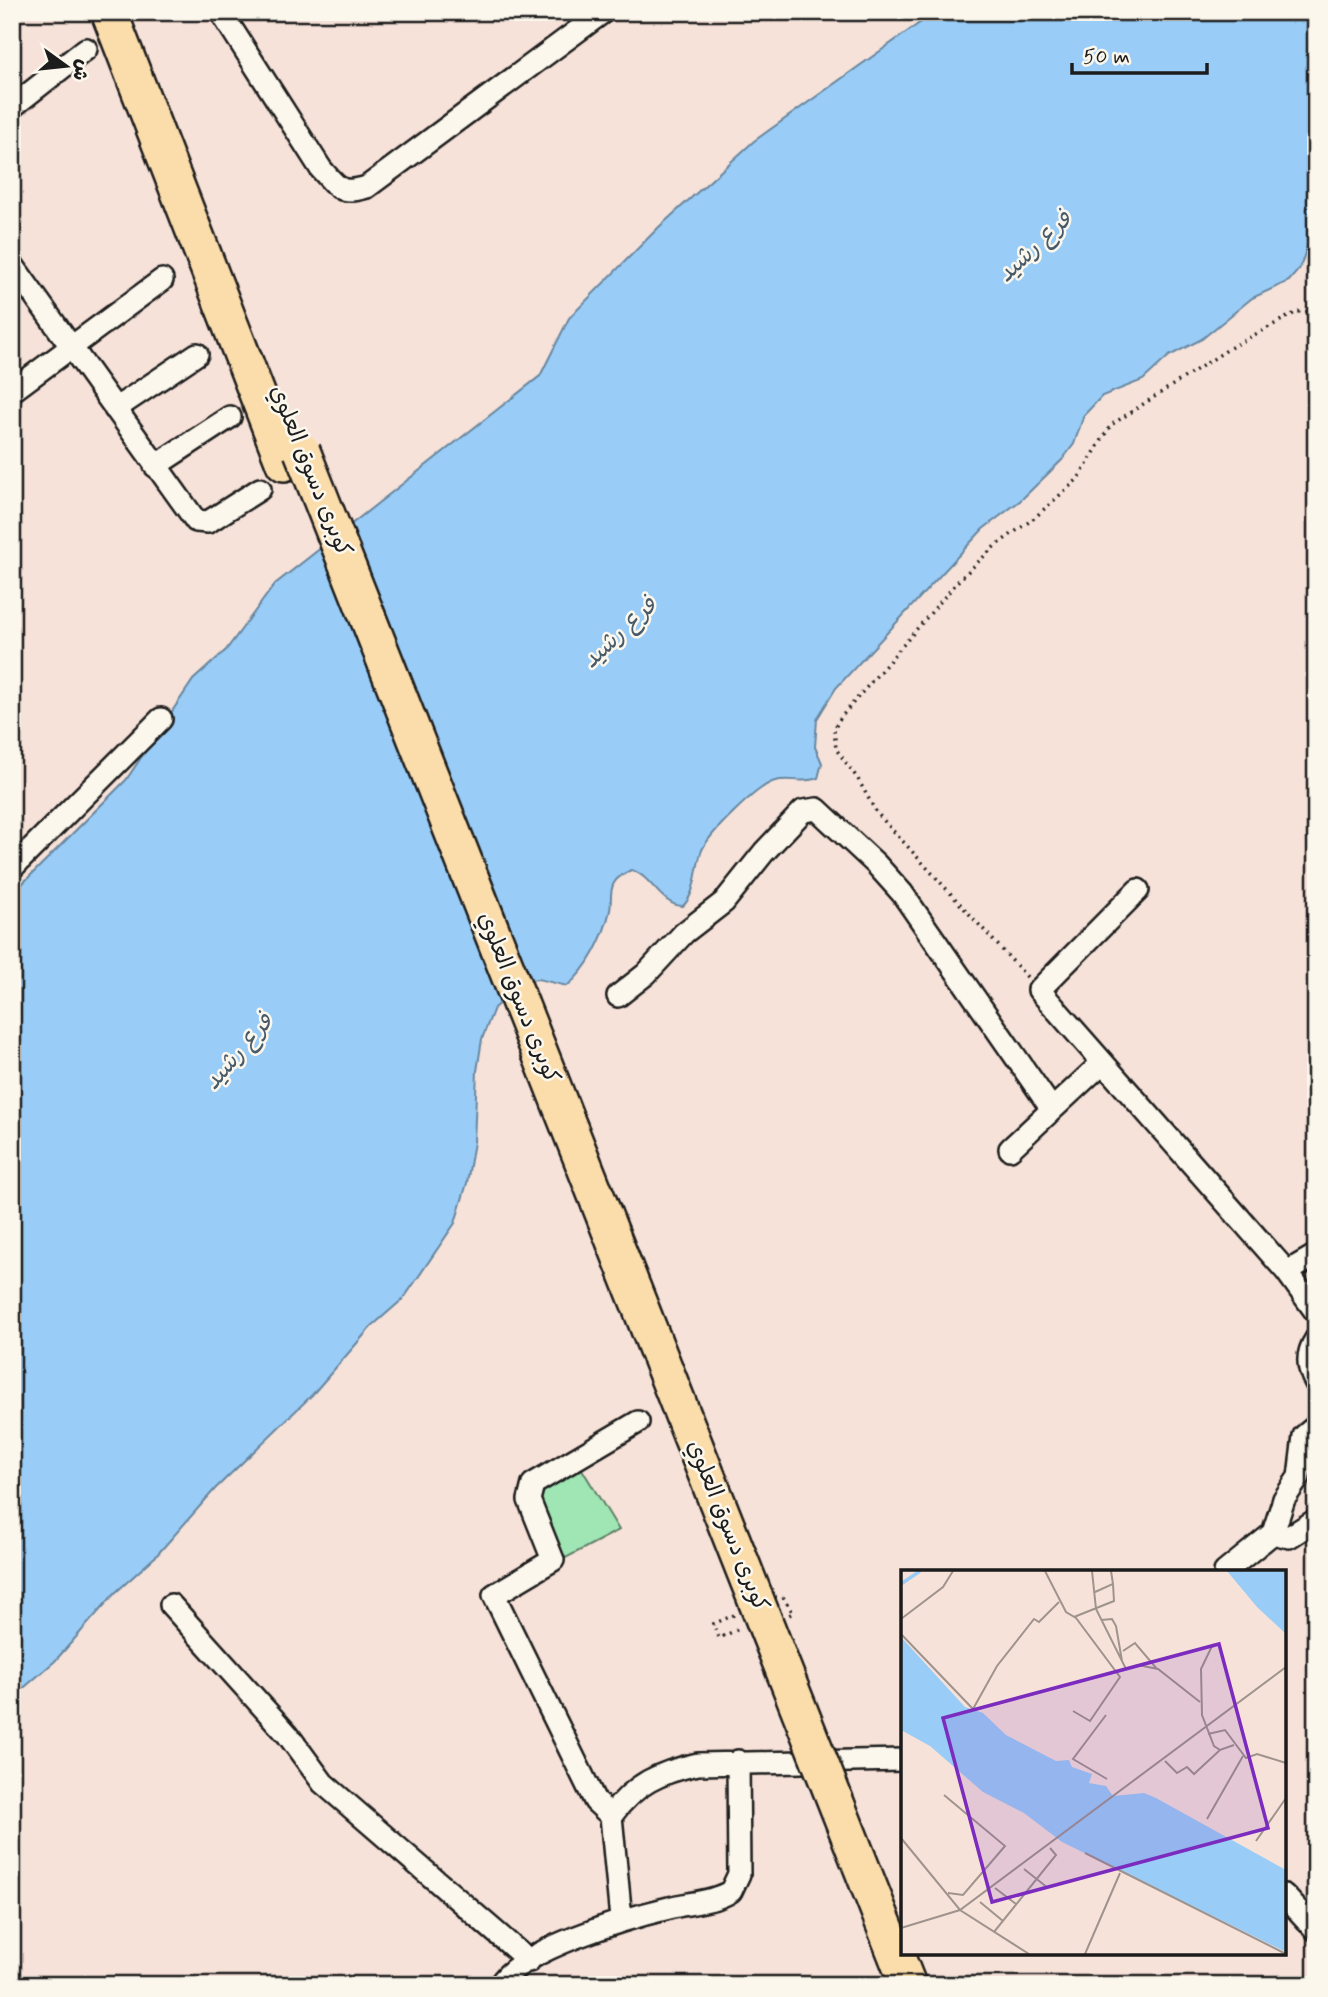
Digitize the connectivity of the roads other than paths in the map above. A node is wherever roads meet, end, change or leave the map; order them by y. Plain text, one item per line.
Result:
1 (109, 12) edge
2 (129, 12) edge
3 (221, 12) edge
4 (603, 12) edge
5 (86, 49) dead end
6 (12, 107) edge
7 (12, 264) edge
8 (162, 280) dead end
9 (19, 289) edge
10 (72, 348) junction
11 (197, 354) dead end
12 (12, 391) edge
13 (115, 409) junction
14 (230, 417) dead end
15 (293, 457) junction
16 (155, 466) junction
17 (260, 489) dead end
18 (161, 719) dead end
19 (12, 868) edge
20 (1139, 890) dead end
21 (618, 996) dead end
22 (1102, 1063) junction
23 (1051, 1108) junction
24 (1010, 1149) dead end
25 (1316, 1255) edge
26 (1287, 1272) junction
27 (1316, 1312) edge
28 (1316, 1339) edge
29 (1316, 1383) edge
30 (638, 1422) dead end
31 (1316, 1426) edge
32 (1316, 1520) edge
33 (1273, 1533) junction
34 (1227, 1570) edge
35 (171, 1605) dead end
36 (901, 1760) edge
37 (738, 1761) junction
38 (611, 1816) junction
39 (1286, 1897) edge
40 (621, 1919) junction
41 (1316, 1930) edge
42 (529, 1961) junction
43 (500, 1985) edge
44 (884, 1985) edge
45 (908, 1985) edge

1 - 15 highway, كوبرى دسوق العلوي
2 - 15 highway, كوبرى دسوق العلوي
3 - 4 street
5 - 6 street
7 - 9 street
8 - 10 street
9 - 10 street
10 - 12 street
10 - 13 street
11 - 13 street
13 - 16 street
14 - 16 street
15 - 44 highway, كوبرى دسوق العلوي
15 - 45 highway, كوبرى دسوق العلوي, bridge
16 - 17 street
18 - 19 street
20 - 22 street
21 - 23 street
22 - 23 street
22 - 26 street
23 - 24 street
25 - 26 street
26 - 27 street
28 - 29 street
30 - 38 street
31 - 33 street
32 - 33 street
33 - 34 street
35 - 42 street
36 - 37 street
37 - 38 street
37 - 40 street
38 - 40 street
39 - 41 street
40 - 42 street
42 - 43 street

